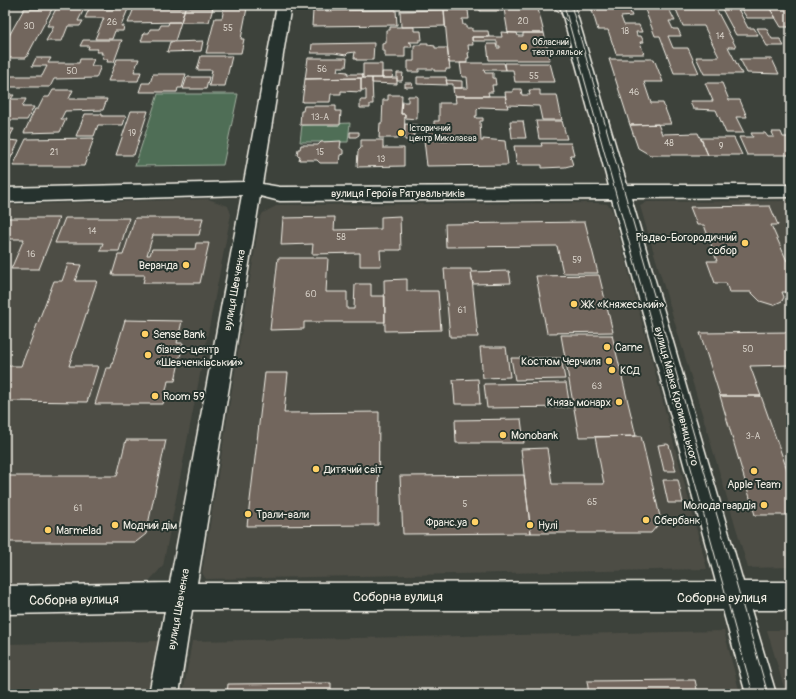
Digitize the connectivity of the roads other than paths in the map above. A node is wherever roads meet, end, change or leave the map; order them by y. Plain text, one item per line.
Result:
1 (284, 5) edge
2 (567, 5) edge
3 (252, 188) junction
4 (620, 191) junction
5 (791, 191) edge
6 (5, 194) edge
7 (791, 596) edge
8 (180, 597) junction
9 (734, 597) junction
10 (5, 600) edge
11 (164, 694) edge
12 (761, 694) edge

1 - 3 street, вулиця Шевченка
2 - 4 street, вулиця Марка Кропивницького
3 - 4 street, вулиця Героїв Рятувальників
3 - 6 street, вулиця Героїв Рятувальників
3 - 8 street, вулиця Шевченка
4 - 5 street, вулиця Героїв Рятувальників
4 - 9 street, вулиця Марка Кропивницького
7 - 9 street, Соборна вулиця
8 - 9 street, Соборна вулиця
8 - 10 street, Соборна вулиця
8 - 11 street, вулиця Шевченка
9 - 12 street, вулиця Марка Кропивницького

